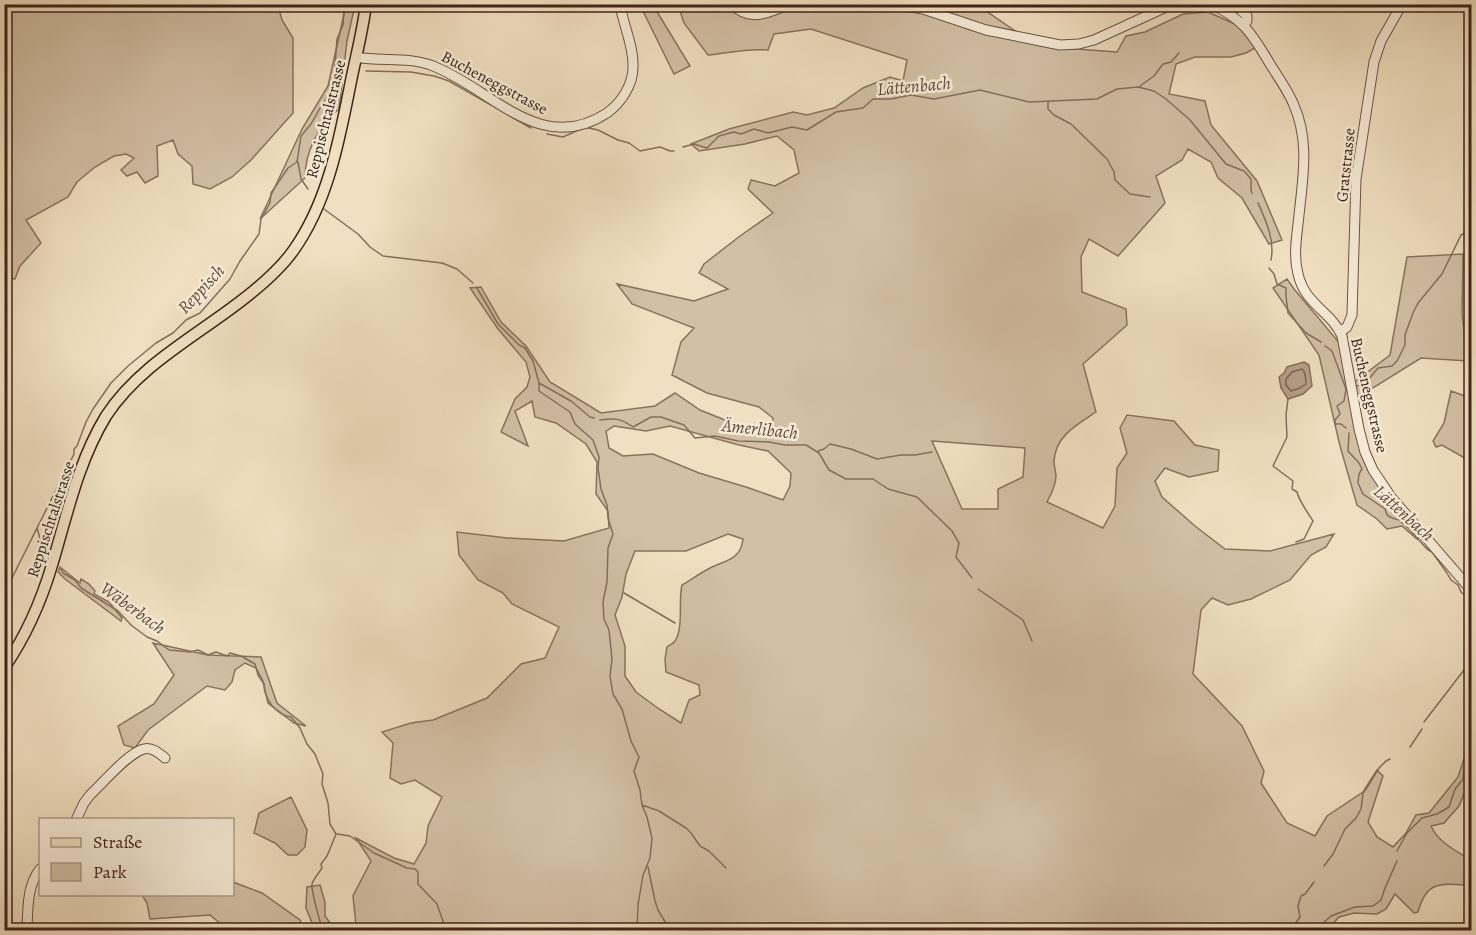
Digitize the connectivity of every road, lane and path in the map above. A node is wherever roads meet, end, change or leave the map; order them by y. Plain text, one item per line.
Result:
1 (366, 4) edge
2 (620, 4) edge
3 (731, 4) edge
4 (793, 4) edge
5 (893, 4) edge
6 (1173, 4) edge
7 (1210, 4) edge
8 (1234, 4) edge
9 (1402, 4) edge
10 (1244, 25) junction
11 (356, 57) junction
12 (1340, 332) junction
13 (1472, 591) edge
14 (4, 668) edge
15 (165, 758) dead end
16 (76, 818) edge
17 (39, 871) edge
18 (24, 930) edge

1 - 11 main road, Reppischtalstrasse
2 - 11 street, Bucheneggstrasse
3 - 4 street
5 - 6 street
7 - 10 street, Bucheneggstrasse
8 - 10 street
9 - 12 street, Gratstrasse
10 - 12 street, Bucheneggstrasse
11 - 14 main road, Reppischtalstrasse
12 - 13 street, Bucheneggstrasse
15 - 16 street
17 - 18 street

